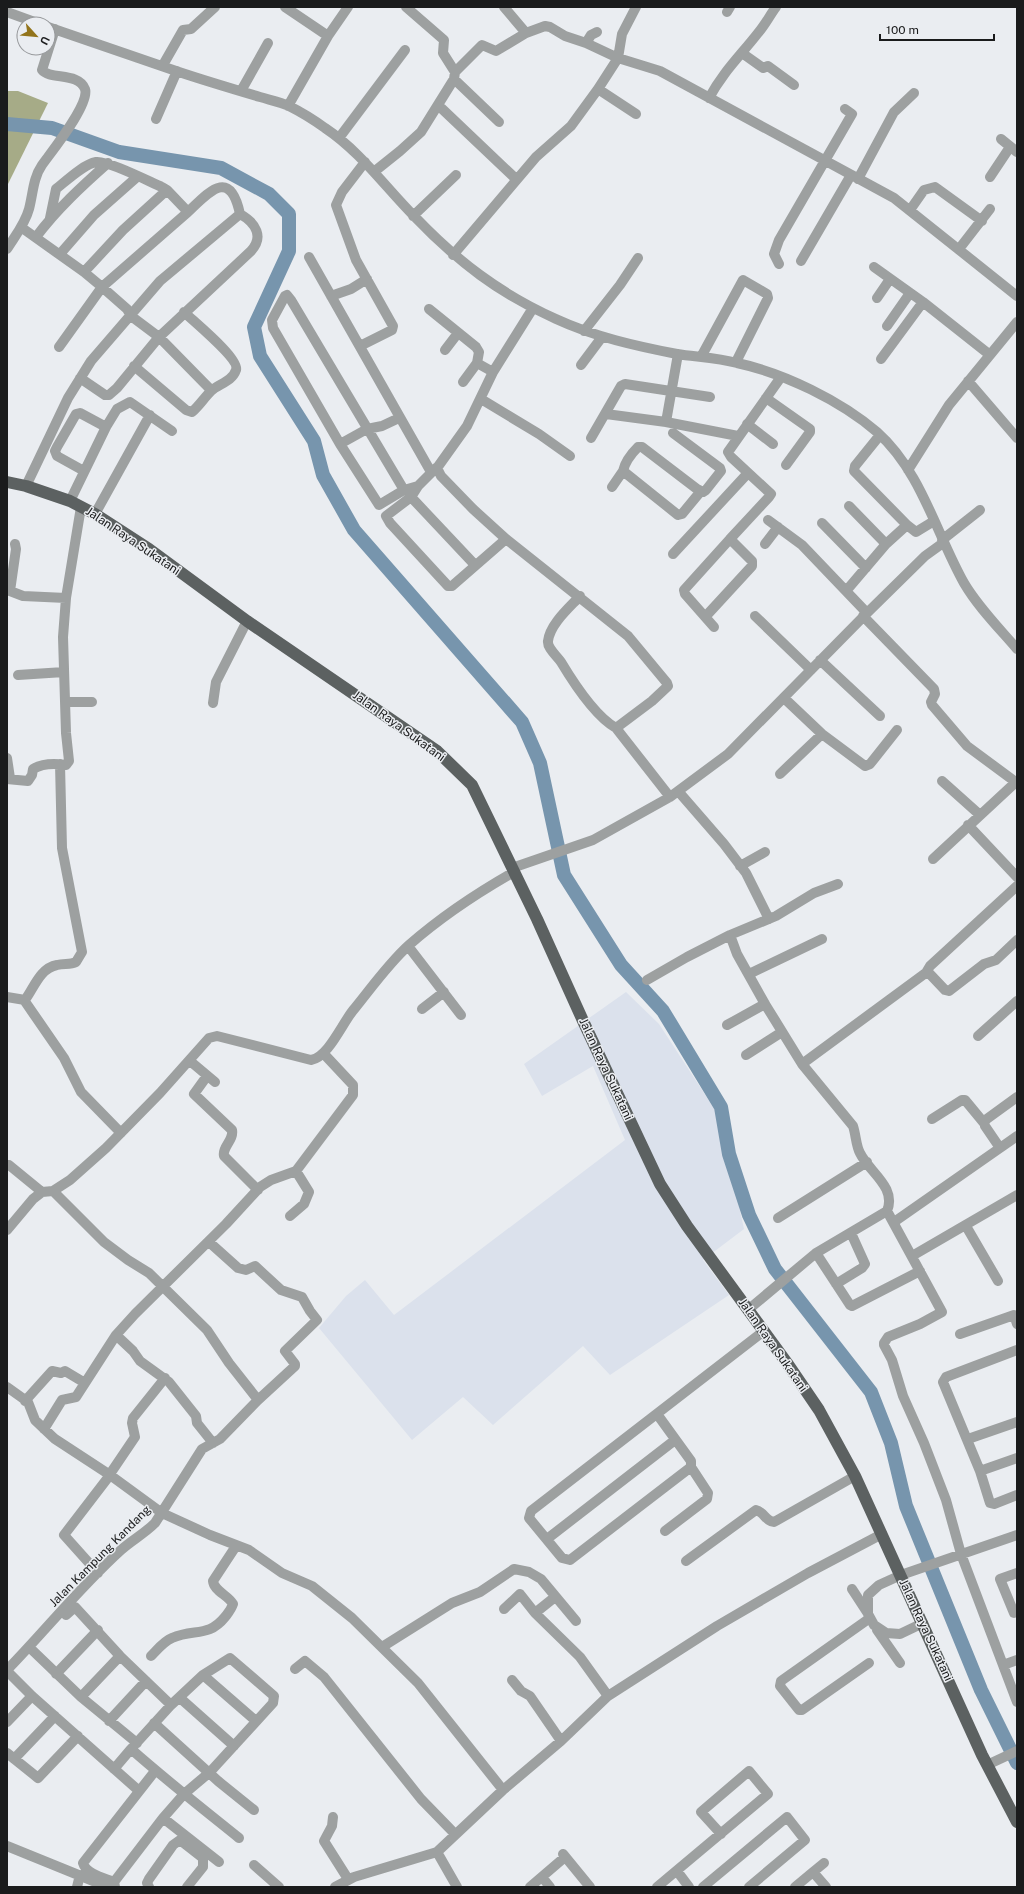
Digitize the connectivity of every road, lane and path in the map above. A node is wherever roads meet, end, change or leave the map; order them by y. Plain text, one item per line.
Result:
1 (215, 7) edge
2 (285, 7) edge
3 (406, 7) edge
4 (504, 7) edge
5 (636, 7) edge
6 (776, 7) edge
7 (344, 8) edge
8 (7, 12) edge
9 (18, 16) edge
10 (56, 30) edge
11 (598, 32) dead end
12 (526, 33) junction
13 (328, 36) junction
14 (268, 43) dead end
15 (586, 43) junction
16 (405, 50) dead end
17 (742, 53) junction
18 (45, 56) edge
19 (618, 58) junction
20 (163, 65) junction
21 (177, 72) junction
22 (455, 75) junction
23 (794, 84) dead end
24 (598, 89) junction
25 (241, 91) junction
26 (914, 94) dead end
27 (709, 98) junction
28 (438, 105) junction
29 (288, 106) junction
30 (845, 109) dead end
31 (636, 114) dead end
32 (156, 119) dead end
33 (499, 122) dead end
34 (339, 138) junction
35 (1001, 139) dead end
36 (1014, 149) edge
37 (825, 161) junction
38 (365, 162) junction
39 (108, 163) junction
40 (375, 171) junction
41 (456, 174) dead end
42 (137, 177) junction
43 (854, 177) junction
44 (990, 177) dead end
45 (516, 179) junction
46 (167, 190) junction
47 (990, 209) dead end
48 (910, 210) junction
49 (188, 212) junction
50 (240, 214) junction
51 (413, 216) junction
52 (50, 218) junction
53 (982, 221) junction
54 (26, 230) dead end
55 (36, 237) junction
56 (7, 249) edge
57 (959, 250) junction
58 (60, 254) junction
59 (453, 255) junction
60 (309, 257) dead end
61 (638, 258) dead end
62 (801, 261) dead end
63 (779, 264) dead end
64 (874, 267) dead end
65 (84, 272) junction
66 (890, 278) junction
67 (367, 279) junction
68 (102, 287) junction
69 (910, 293) junction
70 (331, 296) junction
71 (1017, 296) edge
72 (877, 298) dead end
73 (923, 302) junction
74 (533, 308) junction
75 (429, 309) dead end
76 (184, 312) junction
77 (131, 316) junction
78 (887, 326) dead end
79 (1015, 329) edge
80 (584, 331) junction
81 (458, 333) junction
82 (602, 336) junction
83 (159, 337) junction
84 (360, 346) junction
85 (59, 347) dead end
86 (445, 350) dead end
87 (678, 354) junction
88 (990, 355) junction
89 (701, 357) junction
90 (881, 359) dead end
91 (736, 362) junction
92 (477, 363) junction
93 (581, 365) dead end
94 (134, 366) junction
95 (493, 372) junction
96 (781, 377) junction
97 (80, 378) junction
98 (968, 381) junction
99 (464, 382) dead end
100 (211, 390) junction
101 (670, 391) junction
102 (710, 397) dead end
103 (766, 398) junction
104 (481, 399) junction
105 (606, 414) junction
106 (150, 415) junction
107 (399, 418) junction
108 (666, 422) junction
109 (747, 424) junction
110 (106, 427) junction
111 (367, 429) junction
112 (172, 431) dead end
113 (673, 433) dead end
114 (880, 435) junction
115 (738, 436) junction
116 (590, 438) dead end
117 (1017, 438) edge
118 (340, 444) junction
119 (773, 444) dead end
120 (729, 454) junction
121 (570, 456) dead end
122 (786, 465) dead end
123 (718, 466) junction
124 (84, 470) junction
125 (434, 470) junction
126 (908, 470) junction
127 (623, 471) junction
128 (748, 473) junction
129 (17, 484) edge
130 (612, 487) dead end
131 (701, 491) junction
132 (407, 494) junction
133 (70, 501) junction
134 (379, 505) junction
135 (849, 506) dead end
136 (82, 507) junction
137 (980, 510) dead end
138 (95, 514) junction
139 (386, 516) junction
140 (768, 520) dead end
141 (934, 521) junction
142 (822, 523) dead end
143 (907, 526) junction
144 (778, 527) junction
145 (506, 539) junction
146 (730, 540) junction
147 (943, 541) junction
148 (15, 544) dead end
149 (765, 544) dead end
150 (886, 544) junction
151 (673, 554) dead end
152 (475, 565) junction
153 (866, 568) junction
154 (846, 591) junction
155 (580, 596) junction
156 (66, 598) junction
157 (865, 615) junction
158 (706, 616) junction
159 (755, 616) dead end
160 (247, 621) junction
161 (714, 627) dead end
162 (1017, 649) edge
163 (820, 660) junction
164 (811, 670) junction
165 (64, 672) junction
166 (18, 675) dead end
167 (784, 698) junction
168 (65, 702) junction
169 (92, 702) dead end
170 (213, 703) dead end
171 (880, 716) dead end
172 (616, 728) junction
173 (897, 730) dead end
174 (822, 734) junction
175 (7, 758) edge
176 (60, 764) junction
177 (780, 774) dead end
178 (9, 778) edge
179 (942, 781) dead end
180 (1017, 783) edge
181 (674, 794) junction
182 (980, 815) junction
183 (968, 825) junction
184 (765, 852) dead end
185 (933, 859) dead end
186 (740, 866) junction
187 (513, 870) junction
188 (1017, 877) edge
189 (838, 884) dead end
190 (1017, 886) edge
191 (769, 919) junction
192 (730, 935) junction
193 (822, 939) dead end
194 (1017, 940) edge
195 (408, 946) junction
196 (927, 972) junction
197 (749, 974) junction
198 (647, 980) dead end
199 (444, 992) junction
200 (7, 997) edge
201 (24, 1000) junction
202 (1017, 1001) edge
203 (765, 1004) junction
204 (422, 1009) dead end
205 (462, 1015) dead end
206 (727, 1025) dead end
207 (782, 1032) junction
208 (978, 1036) dead end
209 (324, 1054) junction
210 (746, 1055) dead end
211 (190, 1060) junction
212 (802, 1064) junction
213 (1017, 1097) edge
214 (932, 1119) dead end
215 (984, 1123) junction
216 (121, 1133) junction
217 (1017, 1136) edge
218 (1000, 1148) junction
219 (867, 1162) junction
220 (9, 1165) dead end
221 (296, 1171) junction
222 (258, 1190) junction
223 (53, 1191) junction
224 (42, 1192) junction
225 (1017, 1195) edge
226 (887, 1211) junction
227 (290, 1216) dead end
228 (778, 1218) dead end
229 (894, 1222) junction
230 (966, 1226) junction
231 (7, 1230) edge
232 (851, 1233) junction
233 (209, 1242) junction
234 (816, 1253) junction
235 (912, 1256) junction
236 (920, 1271) junction
237 (998, 1281) dead end
238 (836, 1284) junction
239 (163, 1285) junction
240 (748, 1310) junction
241 (1016, 1318) edge
242 (764, 1331) junction
243 (960, 1334) dead end
244 (116, 1335) junction
245 (1017, 1350) edge
246 (165, 1378) junction
247 (85, 1382) junction
248 (7, 1387) edge
249 (258, 1400) junction
250 (25, 1401) junction
251 (657, 1414) junction
252 (1017, 1422) edge
253 (44, 1429) junction
254 (968, 1439) junction
255 (676, 1440) junction
256 (213, 1443) junction
257 (1017, 1458) edge
258 (691, 1467) junction
259 (980, 1471) junction
260 (110, 1474) junction
261 (855, 1476) junction
262 (1017, 1495) edge
263 (162, 1513) junction
264 (665, 1531) dead end
265 (882, 1534) junction
266 (1017, 1535) edge
267 (547, 1540) junction
268 (236, 1546) junction
269 (961, 1554) junction
270 (686, 1561) dead end
271 (98, 1573) junction
272 (1017, 1573) edge
273 (901, 1575) junction
274 (852, 1589) dead end
275 (555, 1597) junction
276 (504, 1609) dead end
277 (1017, 1611) edge
278 (536, 1613) junction
279 (870, 1617) junction
280 (576, 1621) dead end
281 (923, 1623) junction
282 (98, 1630) junction
283 (382, 1647) junction
284 (31, 1648) junction
285 (120, 1656) junction
286 (151, 1656) dead end
287 (1017, 1660) edge
288 (869, 1663) dead end
289 (900, 1663) dead end
290 (1003, 1665) junction
291 (294, 1669) dead end
292 (8, 1674) edge
293 (56, 1674) junction
294 (203, 1675) junction
295 (778, 1676) dead end
296 (512, 1680) dead end
297 (146, 1681) junction
298 (32, 1696) junction
299 (608, 1696) junction
300 (81, 1697) junction
301 (180, 1698) junction
302 (1017, 1702) edge
303 (171, 1705) junction
304 (55, 1716) junction
305 (109, 1721) junction
306 (256, 1721) junction
307 (7, 1722) edge
308 (154, 1723) junction
309 (78, 1736) junction
310 (561, 1742) junction
311 (134, 1746) junction
312 (234, 1746) junction
313 (1017, 1751) edge
314 (11, 1756) edge
315 (987, 1765) junction
316 (114, 1769) junction
317 (155, 1771) junction
318 (210, 1772) junction
319 (138, 1790) junction
320 (503, 1790) junction
321 (184, 1794) junction
322 (254, 1810) dead end
323 (333, 1817) dead end
324 (163, 1818) junction
325 (1017, 1822) edge
326 (456, 1834) junction
327 (721, 1834) junction
328 (239, 1838) dead end
329 (7, 1846) edge
330 (437, 1852) junction
331 (219, 1862) dead end
332 (824, 1863) dead end
333 (254, 1865) dead end
334 (677, 1871) junction
335 (813, 1872) junction
336 (80, 1875) junction
337 (542, 1877) junction
338 (348, 1879) junction
339 (112, 1885) edge
340 (77, 1887) edge
341 (149, 1887) edge
342 (187, 1887) edge
343 (280, 1887) edge
344 (335, 1887) edge
345 (457, 1887) edge
346 (530, 1887) edge
347 (550, 1887) edge
348 (590, 1887) edge
349 (657, 1887) edge
350 (689, 1887) edge
351 (703, 1887) edge
352 (749, 1887) edge
353 (795, 1887) edge
354 (826, 1887) edge

1 - 20 street
2 - 13 street
3 - 22 street
4 - 12 street
5 - 19 street
6 - 17 street
7 - 13 street
8 - 9 street
10 - 20 street
11 - 15 street
12 - 15 street
12 - 22 street
13 - 29 street
14 - 25 street
15 - 19 street
16 - 34 street
17 - 23 street
17 - 27 street
18 - 56 street
19 - 24 street
19 - 27 street
20 - 21 street
21 - 25 street
21 - 32 street
22 - 28 street
22 - 33 street
24 - 31 street
24 - 45 street
25 - 29 street
26 - 43 street
27 - 37 street
28 - 40 street
28 - 45 street
29 - 34 street
30 - 37 street
34 - 38 street
35 - 36 street
36 - 44 street
37 - 43 street
37 - 63 street
38 - 40 street
38 - 67 street
39 - 42 street
39 - 52 street
39 - 52 street
40 - 51 street
41 - 51 street
42 - 46 street
42 - 58 street
43 - 48 street
43 - 62 street
45 - 59 street
46 - 49 street
46 - 65 street
47 - 53 street
48 - 53 street
48 - 57 street
49 - 50 street
49 - 68 street
50 - 76 street
50 - 77 street
51 - 59 street
52 - 55 street
53 - 57 street
54 - 55 street
55 - 58 street
57 - 71 street
58 - 65 street
59 - 74 street
60 - 70 street
61 - 80 street
64 - 66 street
65 - 68 street
66 - 69 street
66 - 72 street
67 - 70 street
67 - 84 street
68 - 77 street
68 - 85 street
69 - 73 street
69 - 78 street
70 - 84 street
73 - 88 street
73 - 90 street
74 - 80 street
74 - 95 street
75 - 81 street
76 - 83 street
76 - 100 street
77 - 83 street
77 - 97 street
79 - 88 street
80 - 82 street
81 - 86 street
81 - 92 street
82 - 87 street
82 - 93 street
83 - 94 street
83 - 100 street
84 - 107 street
87 - 89 street
87 - 101 street
88 - 98 street
89 - 91 street
89 - 91 street
91 - 96 street
92 - 95 street
92 - 99 street
94 - 97 street
94 - 100 street
95 - 104 street
96 - 103 street
96 - 114 street
97 - 129 street
98 - 117 street
98 - 126 street
101 - 102 street
101 - 105 street
101 - 108 street
103 - 109 street
103 - 122 street
104 - 121 street
104 - 125 street
105 - 108 street
105 - 116 street
106 - 110 street
106 - 112 street
106 - 138 street
107 - 111 street
107 - 125 street
108 - 115 street
109 - 115 street
109 - 119 street
110 - 124 street
110 - 124 street
111 - 118 street
111 - 118 street
111 - 132 street
113 - 123 street
114 - 126 street
114 - 143 street
115 - 120 street
118 - 134 street
120 - 123 street
120 - 128 street
123 - 131 street
124 - 133 street
125 - 132 street
125 - 145 street
126 - 141 street
127 - 130 street
127 - 131 street
127 - 131 street
128 - 146 street
128 - 151 street
129 - 133 main road, Jalan Raya Sukatani
132 - 134 street
132 - 139 street
132 - 152 street
133 - 136 main road, Jalan Raya Sukatani
134 - 139 street
135 - 150 street
136 - 138 main road, Jalan Raya Sukatani
136 - 156 street
137 - 147 street
138 - 160 main road, Jalan Raya Sukatani
139 - 152 street
140 - 144 street
141 - 143 street
141 - 147 street
142 - 153 street
143 - 150 street
144 - 149 street
144 - 154 street
145 - 152 street
145 - 155 street
146 - 158 street
146 - 158 street
147 - 157 street
147 - 162 street
148 - 156 street
150 - 153 street
153 - 154 street
154 - 157 street
155 - 172 street
155 - 172 street
156 - 165 street
157 - 163 street
157 - 180 street
158 - 161 street
159 - 164 street
160 - 170 street
160 - 187 main road, Jalan Raya Sukatani
163 - 164 street
163 - 171 street
164 - 167 street
165 - 166 street
165 - 168 street
167 - 174 street
167 - 181 street
168 - 169 street
168 - 176 street
172 - 181 street
173 - 174 street
174 - 177 street
175 - 178 street
176 - 178 street
176 - 201 street
179 - 182 street
180 - 182 street
181 - 186 street
181 - 187 street
182 - 183 street
183 - 185 street
183 - 188 street
184 - 186 street
186 - 191 street
187 - 195 street
187 - 240 main road, Jalan Raya Sukatani
189 - 191 street
190 - 196 street
191 - 192 street
192 - 197 street
192 - 198 street
193 - 197 street
194 - 196 street
195 - 199 street
195 - 209 street
196 - 212 street
197 - 203 street
199 - 204 street
199 - 205 street
200 - 201 street
201 - 216 street
202 - 208 street
203 - 206 street
203 - 207 street
207 - 210 street
207 - 212 street
209 - 211 street
209 - 221 street
211 - 216 street
211 - 222 street
212 - 219 street
213 - 215 street
214 - 215 street
215 - 218 street
216 - 223 street
217 - 218 street
218 - 229 street
219 - 226 street
219 - 228 street
220 - 224 street
221 - 222 street
221 - 227 street
222 - 233 street
223 - 224 street
223 - 239 street
224 - 231 street
225 - 230 street
226 - 229 street
226 - 232 street
229 - 235 street
230 - 235 street
230 - 237 street
232 - 234 street
232 - 238 street
233 - 239 street
233 - 249 street, Jalan Kampung Kandang
234 - 238 street
234 - 240 street
235 - 236 street
236 - 238 street
236 - 269 street
239 - 244 street
239 - 249 street
240 - 242 main road, Jalan Raya Sukatani
241 - 243 street
242 - 251 street
242 - 261 main road, Jalan Raya Sukatani
244 - 246 street
244 - 247 street
245 - 254 street
246 - 256 street
246 - 260 street
247 - 250 street
247 - 253 street
248 - 250 street
249 - 256 street, Jalan Kampung Kandang
250 - 253 street
251 - 255 street
251 - 267 street
252 - 254 street
253 - 260 street
254 - 259 street
255 - 258 street
255 - 267 street
256 - 263 street, Jalan Kampung Kandang
257 - 259 street
258 - 264 street
258 - 267 street
259 - 262 street
260 - 263 street
260 - 271 street
261 - 265 main road, Jalan Raya Sukatani
261 - 270 street
263 - 268 street
263 - 271 street, Jalan Kampung Kandang
265 - 273 main road, Jalan Raya Sukatani
265 - 299 street
266 - 269 street
268 - 283 street
268 - 286 street
269 - 273 street
269 - 290 street
271 - 284 street, Jalan Kampung Kandang
272 - 277 street
273 - 279 street
273 - 281 main road, Jalan Raya Sukatani
274 - 279 street
275 - 278 street
275 - 280 street
275 - 283 street
276 - 278 street
278 - 299 street
279 - 281 street
279 - 288 street
279 - 289 street
279 - 295 street
281 - 315 main road, Jalan Raya Sukatani
282 - 284 street
282 - 285 street
282 - 293 street
283 - 320 street
284 - 292 street, Jalan Kampung Kandang
284 - 293 street
285 - 297 street
285 - 300 street
287 - 290 street
290 - 302 street
291 - 326 street
292 - 298 street
293 - 300 street
294 - 301 street
294 - 306 street
294 - 306 street
296 - 310 street
297 - 303 street
297 - 305 street
298 - 304 street
298 - 307 street
299 - 310 street
300 - 305 street
301 - 303 street
301 - 312 street
303 - 308 street
304 - 309 street
304 - 314 street
305 - 311 street
306 - 312 street
308 - 311 street
308 - 318 street
309 - 314 street
309 - 316 street
310 - 320 street
311 - 316 street
311 - 317 street
312 - 318 street
313 - 315 street
315 - 325 main road, Jalan Raya Sukatani
316 - 319 street
317 - 319 street
317 - 321 street
318 - 321 street
318 - 322 street
319 - 339 street
320 - 326 street
321 - 324 street
321 - 328 street
323 - 338 street
324 - 331 street
324 - 339 street
326 - 330 street
327 - 327 street
327 - 334 street
329 - 336 street
330 - 338 street
330 - 345 street
332 - 335 street
333 - 343 street
334 - 349 street
334 - 350 street
335 - 353 street
335 - 354 street
336 - 339 street
336 - 340 street
337 - 346 street
337 - 347 street
337 - 348 street
338 - 344 street
341 - 342 street
351 - 352 street

